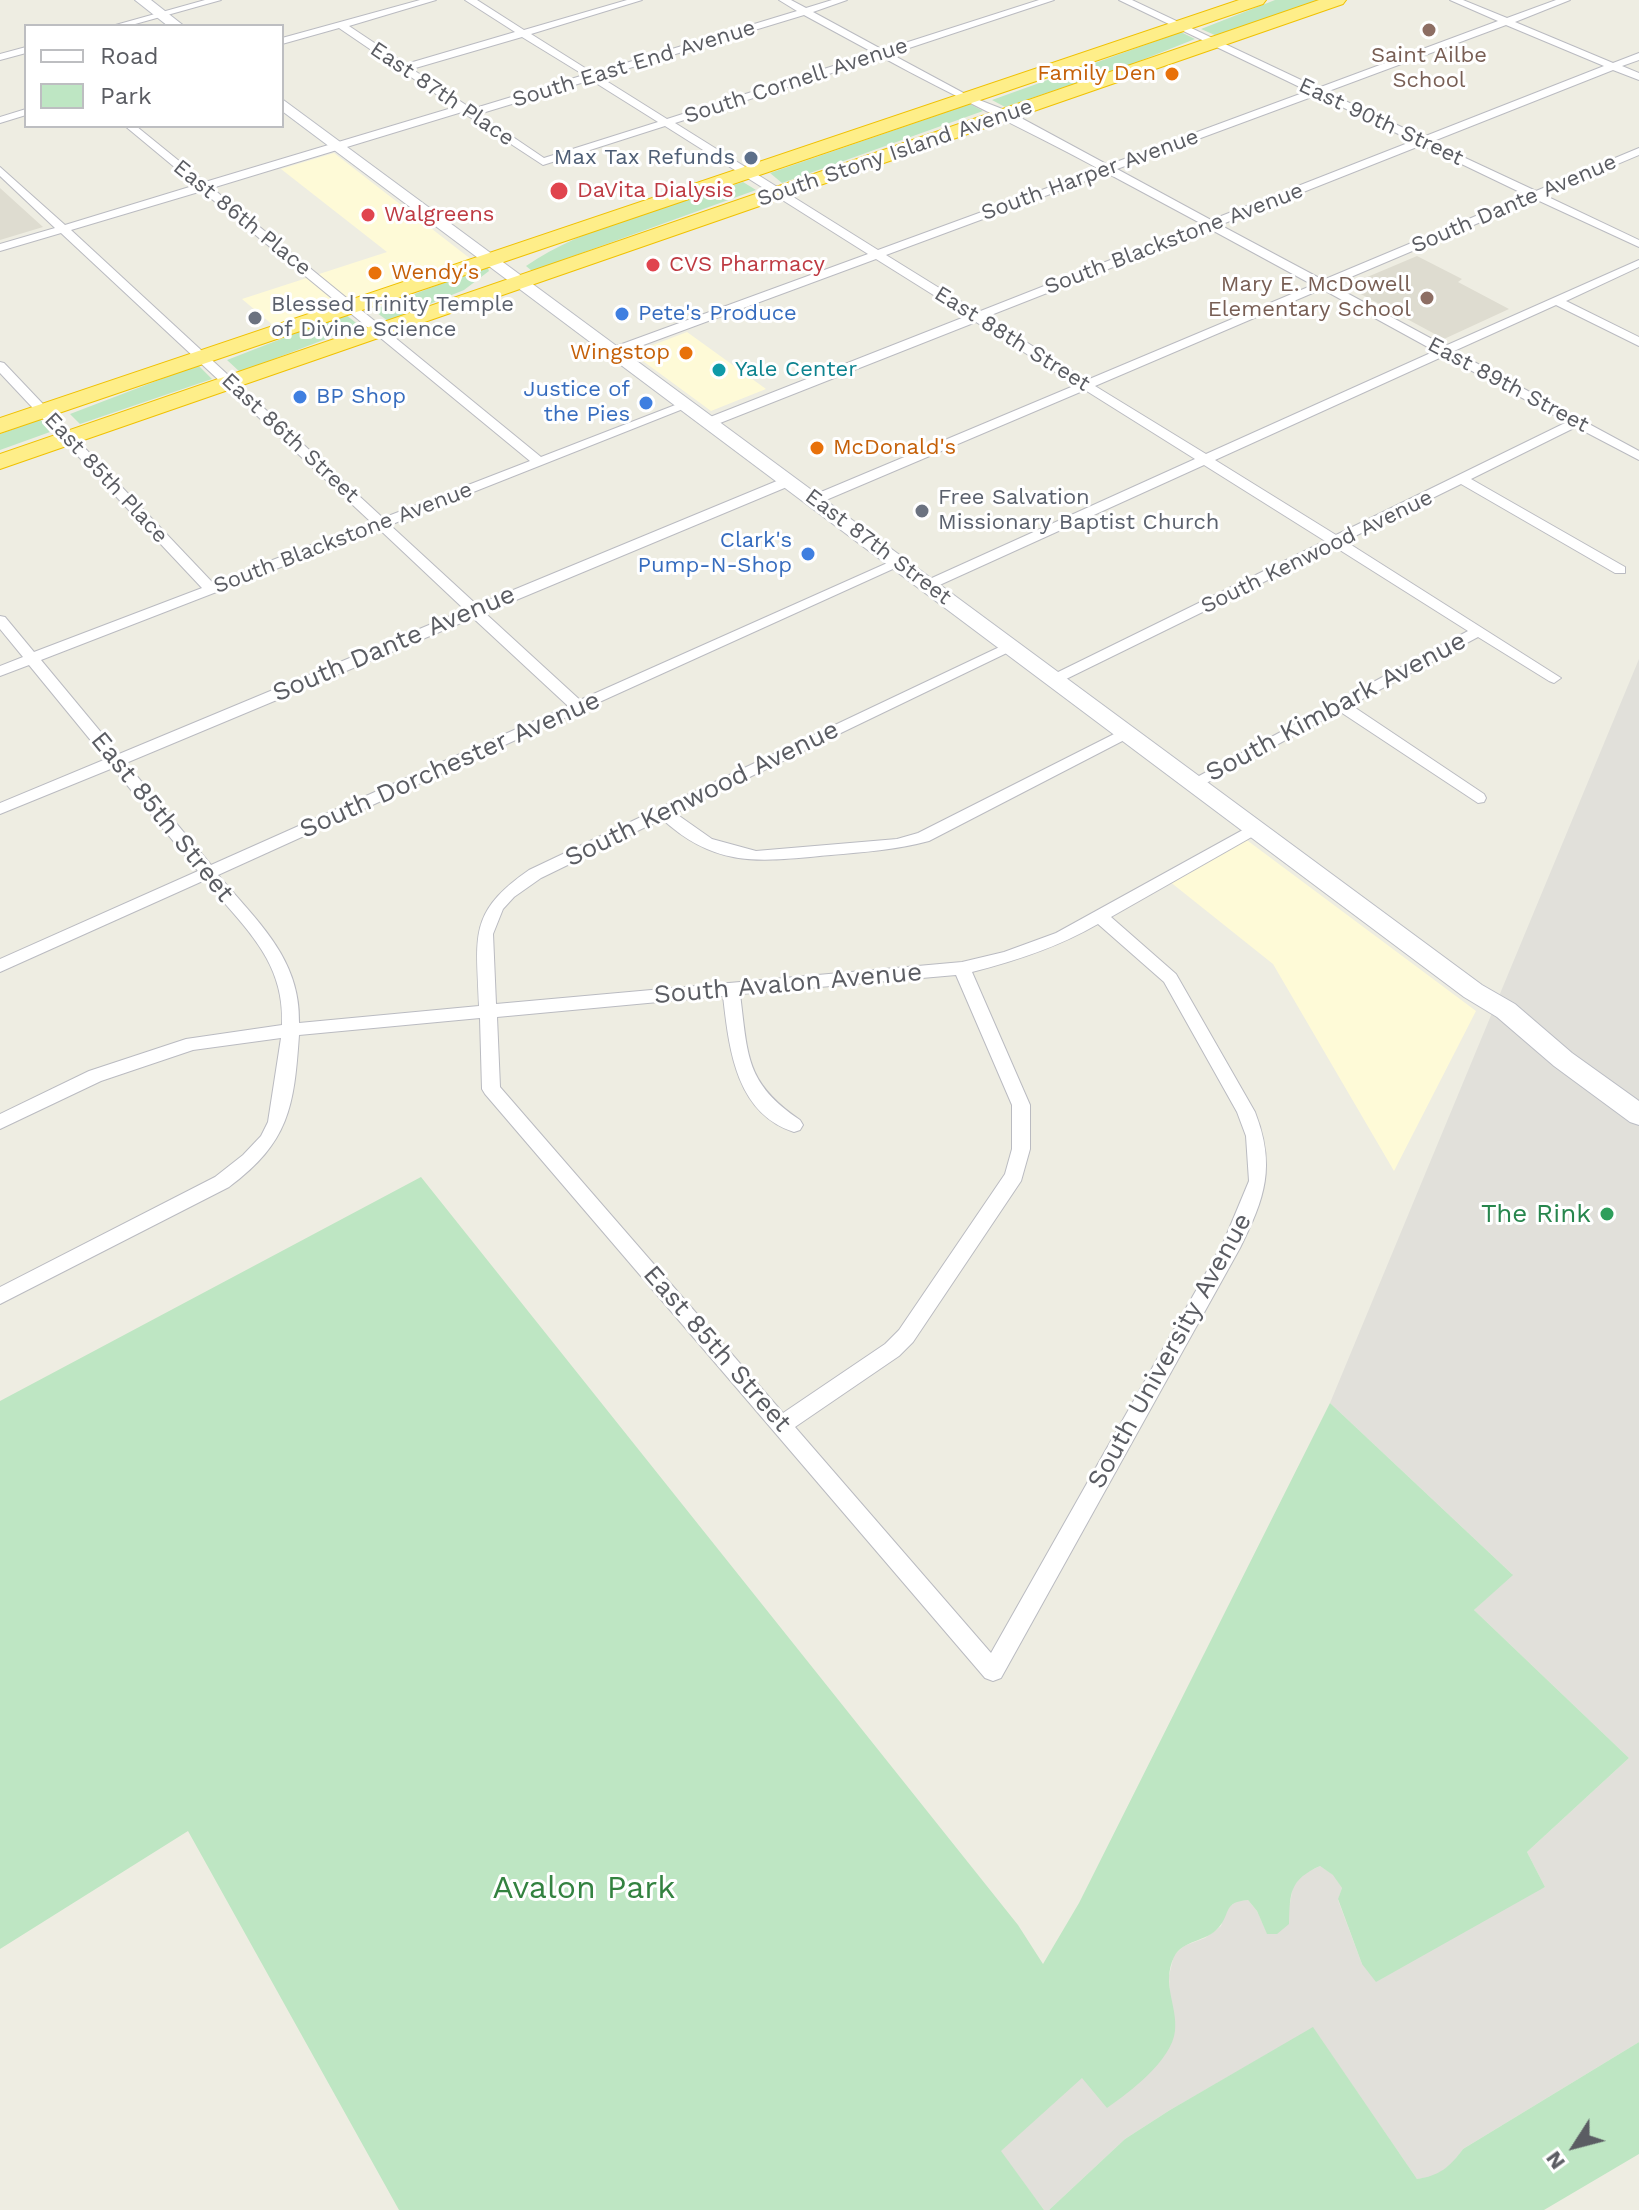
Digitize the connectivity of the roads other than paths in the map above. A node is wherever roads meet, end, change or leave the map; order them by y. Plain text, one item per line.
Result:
1 (142, 0) edge
2 (216, 0) edge
3 (431, 0) edge
4 (470, 0) edge
5 (637, 0) edge
6 (784, 0) edge
7 (842, 0) edge
8 (1049, 0) edge
9 (1124, 0) edge
10 (1257, 0) edge
11 (1337, 0) edge
12 (1455, 0) edge
13 (1565, 0) edge
14 (805, 11) junction
15 (162, 14) junction
16 (1506, 22) junction
17 (124, 24) edge
18 (174, 24) edge
19 (341, 25) junction
20 (1179, 26) junction
21 (523, 33) junction
22 (284, 40) edge
23 (1214, 43) junction
24 (24, 51) edge
25 (883, 53) junction
26 (1639, 56) edge
27 (0, 57) edge
28 (1613, 66) junction
29 (404, 68) junction
30 (592, 76) junction
31 (1639, 77) edge
32 (1317, 92) junction
33 (965, 98) junction
34 (284, 105) edge
35 (467, 111) junction
36 (24, 113) edge
37 (1006, 114) junction
38 (0, 120) edge
39 (666, 123) junction
40 (132, 128) edge
41 (1422, 141) junction
42 (339, 146) junction
43 (1637, 154) edge
44 (543, 162) joint
45 (1107, 169) junction
46 (0, 170) edge
47 (747, 173) junction
48 (203, 186) junction
49 (779, 193) junction
50 (1535, 195) junction
51 (1211, 225) junction
52 (63, 229) junction
53 (565, 236) junction
54 (1639, 244) edge
55 (0, 248) edge
56 (876, 255) junction
57 (492, 260) junction
58 (1639, 263) edge
59 (521, 281) junction
60 (1323, 285) junction
61 (462, 301) junction
62 (1557, 301) junction
63 (350, 307) junction
64 (976, 317) junction
65 (379, 331) junction
66 (1639, 342) edge
67 (615, 351) junction
68 (1445, 351) junction
69 (202, 357) junction
70 (0, 366) edge
71 (230, 383) junction
72 (1085, 385) junction
73 (687, 405) junction
74 (43, 411) junction
75 (710, 422) junction
76 (1577, 422) junction
77 (0, 426) edge
78 (69, 438) junction
79 (1639, 456) edge
80 (1204, 460) junction
81 (0, 462) edge
82 (539, 462) junction
83 (1463, 480) junction
84 (789, 481) junction
85 (814, 500) junction
86 (381, 523) junction
87 (1336, 542) junction
88 (899, 563) junction
89 (1620, 570) dead end
90 (928, 585) junction
91 (211, 589) junction
92 (475, 610) junction
93 (0, 620) edge
94 (1478, 631) junction
95 (1010, 646) junction
96 (33, 659) junction
97 (0, 671) edge
98 (1554, 678) dead end
99 (1055, 679) junction
100 (1340, 705) junction
101 (578, 707) junction
102 (1127, 733) junction
103 (116, 761) junction
104 (1194, 783) junction
105 (1478, 798) dead end
106 (0, 809) edge
107 (665, 813) junction
108 (1256, 830) junction
109 (208, 873) junction
110 (1100, 917) junction
111 (0, 966) edge
112 (962, 968) junction
113 (731, 989) junction
114 (487, 1011) junction
115 (289, 1030) junction
116 (1639, 1115) edge
117 (0, 1122) edge
118 (794, 1125) dead end
119 (0, 1296) edge
120 (783, 1424) junction
121 (993, 1671) joint

1 - 15 main road
2 - 15 street
3 - 19 street
4 - 21 street, East 88th Street
5 - 21 street
6 - 14 street, East 89th Street
7 - 14 street, South East End Avenue
8 - 25 street, South Cornell Avenue
9 - 20 street, East 90th Street
10 - 20 highway, South Stony Island Avenue
11 - 23 highway, South Stony Island Avenue
12 - 16 street
13 - 16 street, South Harper Avenue
14 - 25 street, East 89th Street
14 - 30 street, South East End Avenue
15 - 17 street
15 - 18 main road
16 - 28 street
16 - 32 street, South Harper Avenue
19 - 22 street
19 - 29 street, East 87th Place
20 - 23 street, East 90th Street
20 - 33 highway, South Stony Island Avenue
21 - 29 street
21 - 30 street, East 88th Street
23 - 32 street, East 90th Street
23 - 37 highway, South Stony Island Avenue
24 - 27 street
25 - 33 street, East 89th Street
25 - 39 street, South Cornell Avenue
26 - 28 street, South Blackstone Avenue
28 - 31 street
28 - 41 street, South Blackstone Avenue
29 - 35 street, East 87th Place
30 - 35 street, South East End Avenue
30 - 39 street, East 88th Street
32 - 41 street, East 90th Street
32 - 45 street, South Harper Avenue
33 - 37 street, East 89th Street
33 - 47 highway, South Stony Island Avenue
34 - 42 main road, East 87th Street
35 - 42 street, South East End Avenue
35 - 44 street, East 87th Place
36 - 38 street
37 - 45 street, East 89th Street
37 - 49 highway, South Stony Island Avenue
39 - 44 street, South Cornell Avenue
39 - 47 street, East 88th Street
40 - 48 street, East 86th Place
41 - 50 street, East 90th Street
41 - 51 street, South Blackstone Avenue
42 - 48 street, South East End Avenue
42 - 57 main road, East 87th Street
43 - 50 street, South Dante Avenue
45 - 51 street, East 89th Street
45 - 56 street, South Harper Avenue
46 - 52 street, East 86th Street
47 - 49 street, East 88th Street
47 - 53 highway, South Stony Island Avenue
48 - 52 street, South East End Avenue
48 - 63 street, East 86th Place
49 - 56 street, East 88th Street
49 - 59 highway, South Stony Island Avenue
50 - 54 street, East 90th Street
50 - 60 street, South Dante Avenue
51 - 60 street, East 89th Street
51 - 64 street, South Blackstone Avenue
52 - 55 street, South East End Avenue
52 - 69 street, East 86th Street
53 - 57 highway, South Stony Island Avenue
53 - 59 highway
56 - 64 street, East 88th Street
56 - 67 street, South Harper Avenue
57 - 59 main road, East 87th Street
57 - 61 highway
57 - 63 highway, South Stony Island Avenue
58 - 62 street
59 - 61 highway, South Stony Island Avenue
59 - 67 main road, East 87th Street
60 - 68 street, East 89th Street
60 - 72 street, South Dante Avenue
61 - 65 highway, South Stony Island Avenue
62 - 66 street
62 - 68 street
63 - 65 street, East 86th Place
63 - 69 highway, South Stony Island Avenue
64 - 72 street, East 88th Street
64 - 75 street, South Blackstone Avenue
65 - 71 highway, South Stony Island Avenue
65 - 82 street, East 86th Place
67 - 73 main road, East 87th Street
68 - 76 street, East 89th Street
68 - 80 street
69 - 71 street, East 86th Street
69 - 74 highway, South Stony Island Avenue
70 - 74 street, East 85th Place
71 - 78 highway, South Stony Island Avenue
71 - 86 street, East 86th Street
72 - 80 street, East 88th Street
72 - 85 street, South Dante Avenue
73 - 75 main road, East 87th Street
73 - 82 street, South Blackstone Avenue
74 - 77 highway, South Stony Island Avenue
74 - 78 street, East 85th Place
75 - 84 main road, East 87th Street
76 - 79 street, East 89th Street
76 - 83 street, South Kenwood Avenue
78 - 81 highway, South Stony Island Avenue
78 - 91 street, East 85th Place
80 - 87 street, East 88th Street
80 - 90 street
82 - 86 street, South Blackstone Avenue
83 - 87 street, South Kenwood Avenue
83 - 89 street
84 - 85 main road, East 87th Street
84 - 92 street, South Dante Avenue
85 - 88 main road, East 87th Street
86 - 91 street, South Blackstone Avenue
86 - 92 street, East 86th Street
87 - 94 street, East 88th Street
87 - 99 street, South Kenwood Avenue
88 - 90 main road, East 87th Street
88 - 101 street, South Dorchester Avenue
90 - 95 main road, East 87th Street
91 - 96 street, South Blackstone Avenue
92 - 101 street, East 86th Street
92 - 103 street, South Dante Avenue
93 - 96 street, East 85th Street
94 - 98 street, East 88th Street
94 - 100 street, South Kimbark Avenue
95 - 99 main road, East 87th Street
95 - 107 street, South Kenwood Avenue
96 - 97 street, South Blackstone Avenue
96 - 103 street, East 85th Street
99 - 102 main road, East 87th Street
100 - 104 street, South Kimbark Avenue
100 - 105 street
101 - 109 street, South Dorchester Avenue
102 - 104 main road, East 87th Street
102 - 107 street
103 - 106 street, South Dante Avenue
103 - 109 street, East 85th Street
104 - 108 main road, East 87th Street
107 - 114 street, South Kenwood Avenue
108 - 110 street, South Avalon Avenue
108 - 116 main road, East 87th Street
109 - 111 street, South Dorchester Avenue
109 - 115 street, East 85th Street
110 - 112 street, South Avalon Avenue
110 - 121 street, South University Avenue
112 - 113 street, South Avalon Avenue
112 - 120 street
113 - 114 street, South Avalon Avenue
113 - 118 street
114 - 115 street, South Avalon Avenue
114 - 120 street, East 85th Street
115 - 117 street
115 - 119 street
120 - 121 street, East 85th Street

